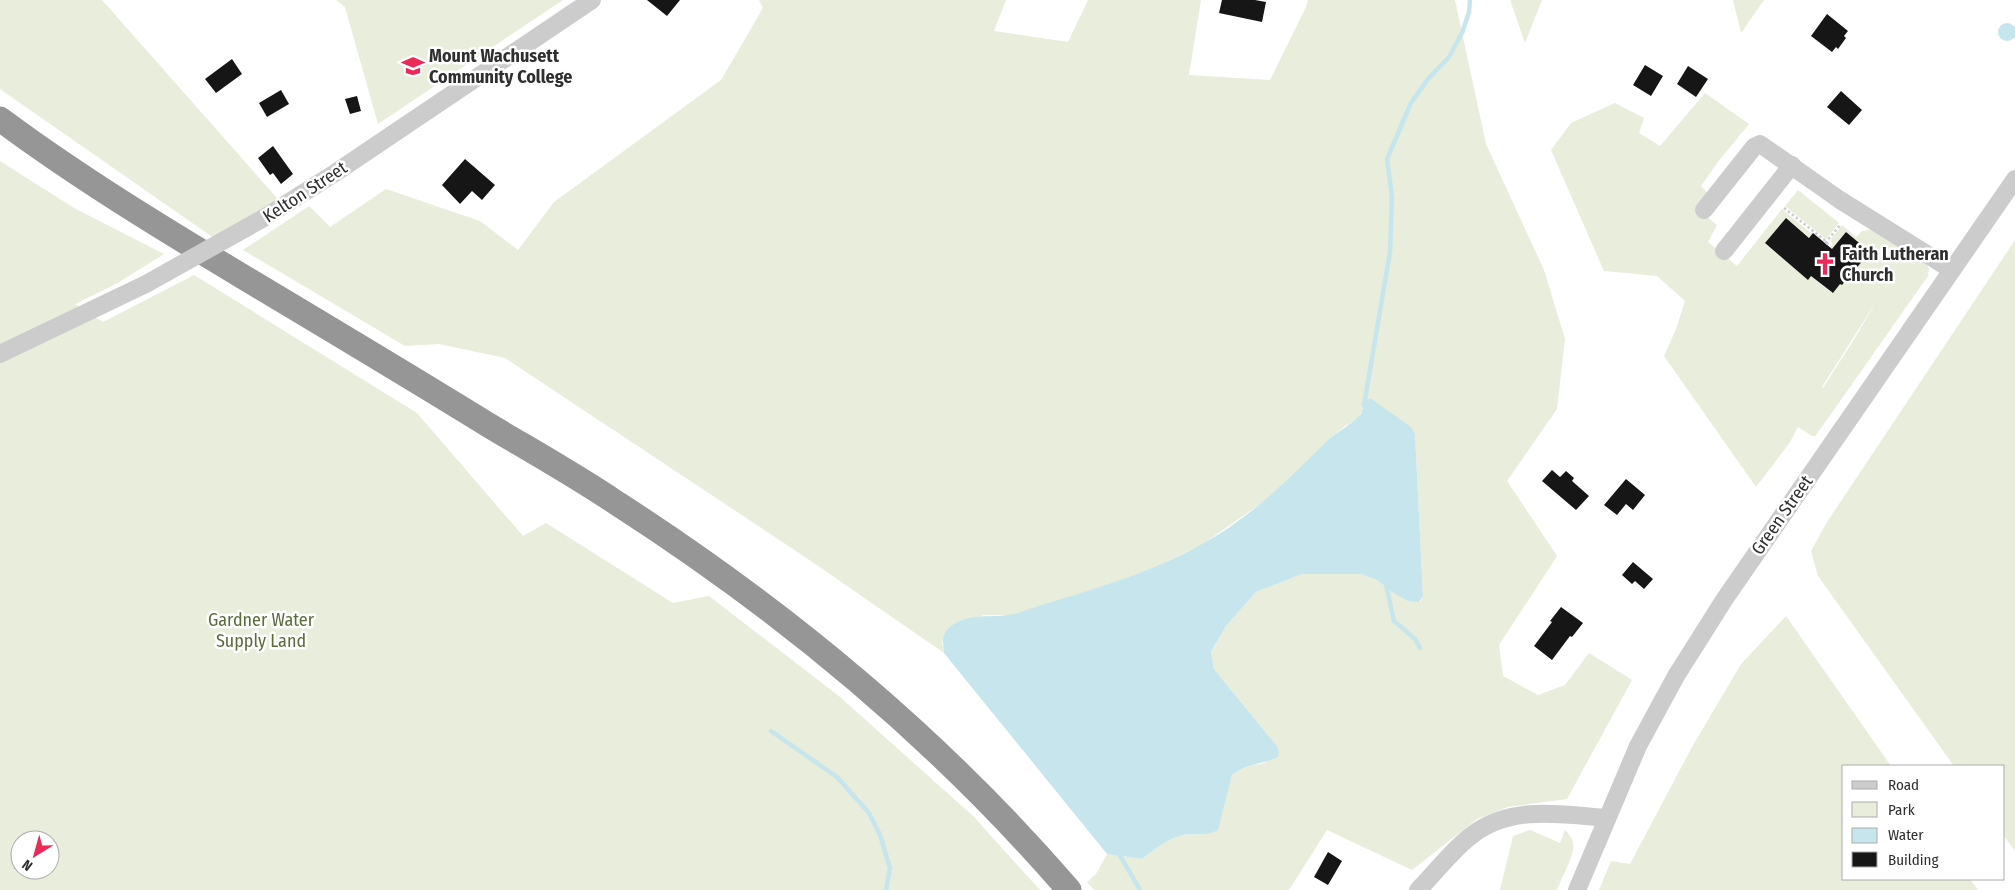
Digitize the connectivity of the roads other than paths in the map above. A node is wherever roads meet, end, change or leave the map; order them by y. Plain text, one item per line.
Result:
1 (592, 0) edge
2 (0, 119) edge
3 (1792, 165) junction
4 (2015, 179) edge
5 (1704, 210) dead end
6 (1724, 251) dead end
7 (1952, 270) junction
8 (0, 354) edge
9 (1606, 818) junction
10 (1069, 890) edge
11 (1418, 890) edge
12 (1578, 890) edge

1 - 8 street, Kelton Street, bridge
2 - 10 highway
3 - 5 street
3 - 6 street
3 - 7 street
4 - 7 street, Green Street
7 - 9 street, Green Street
9 - 11 street
9 - 12 street, Green Street

